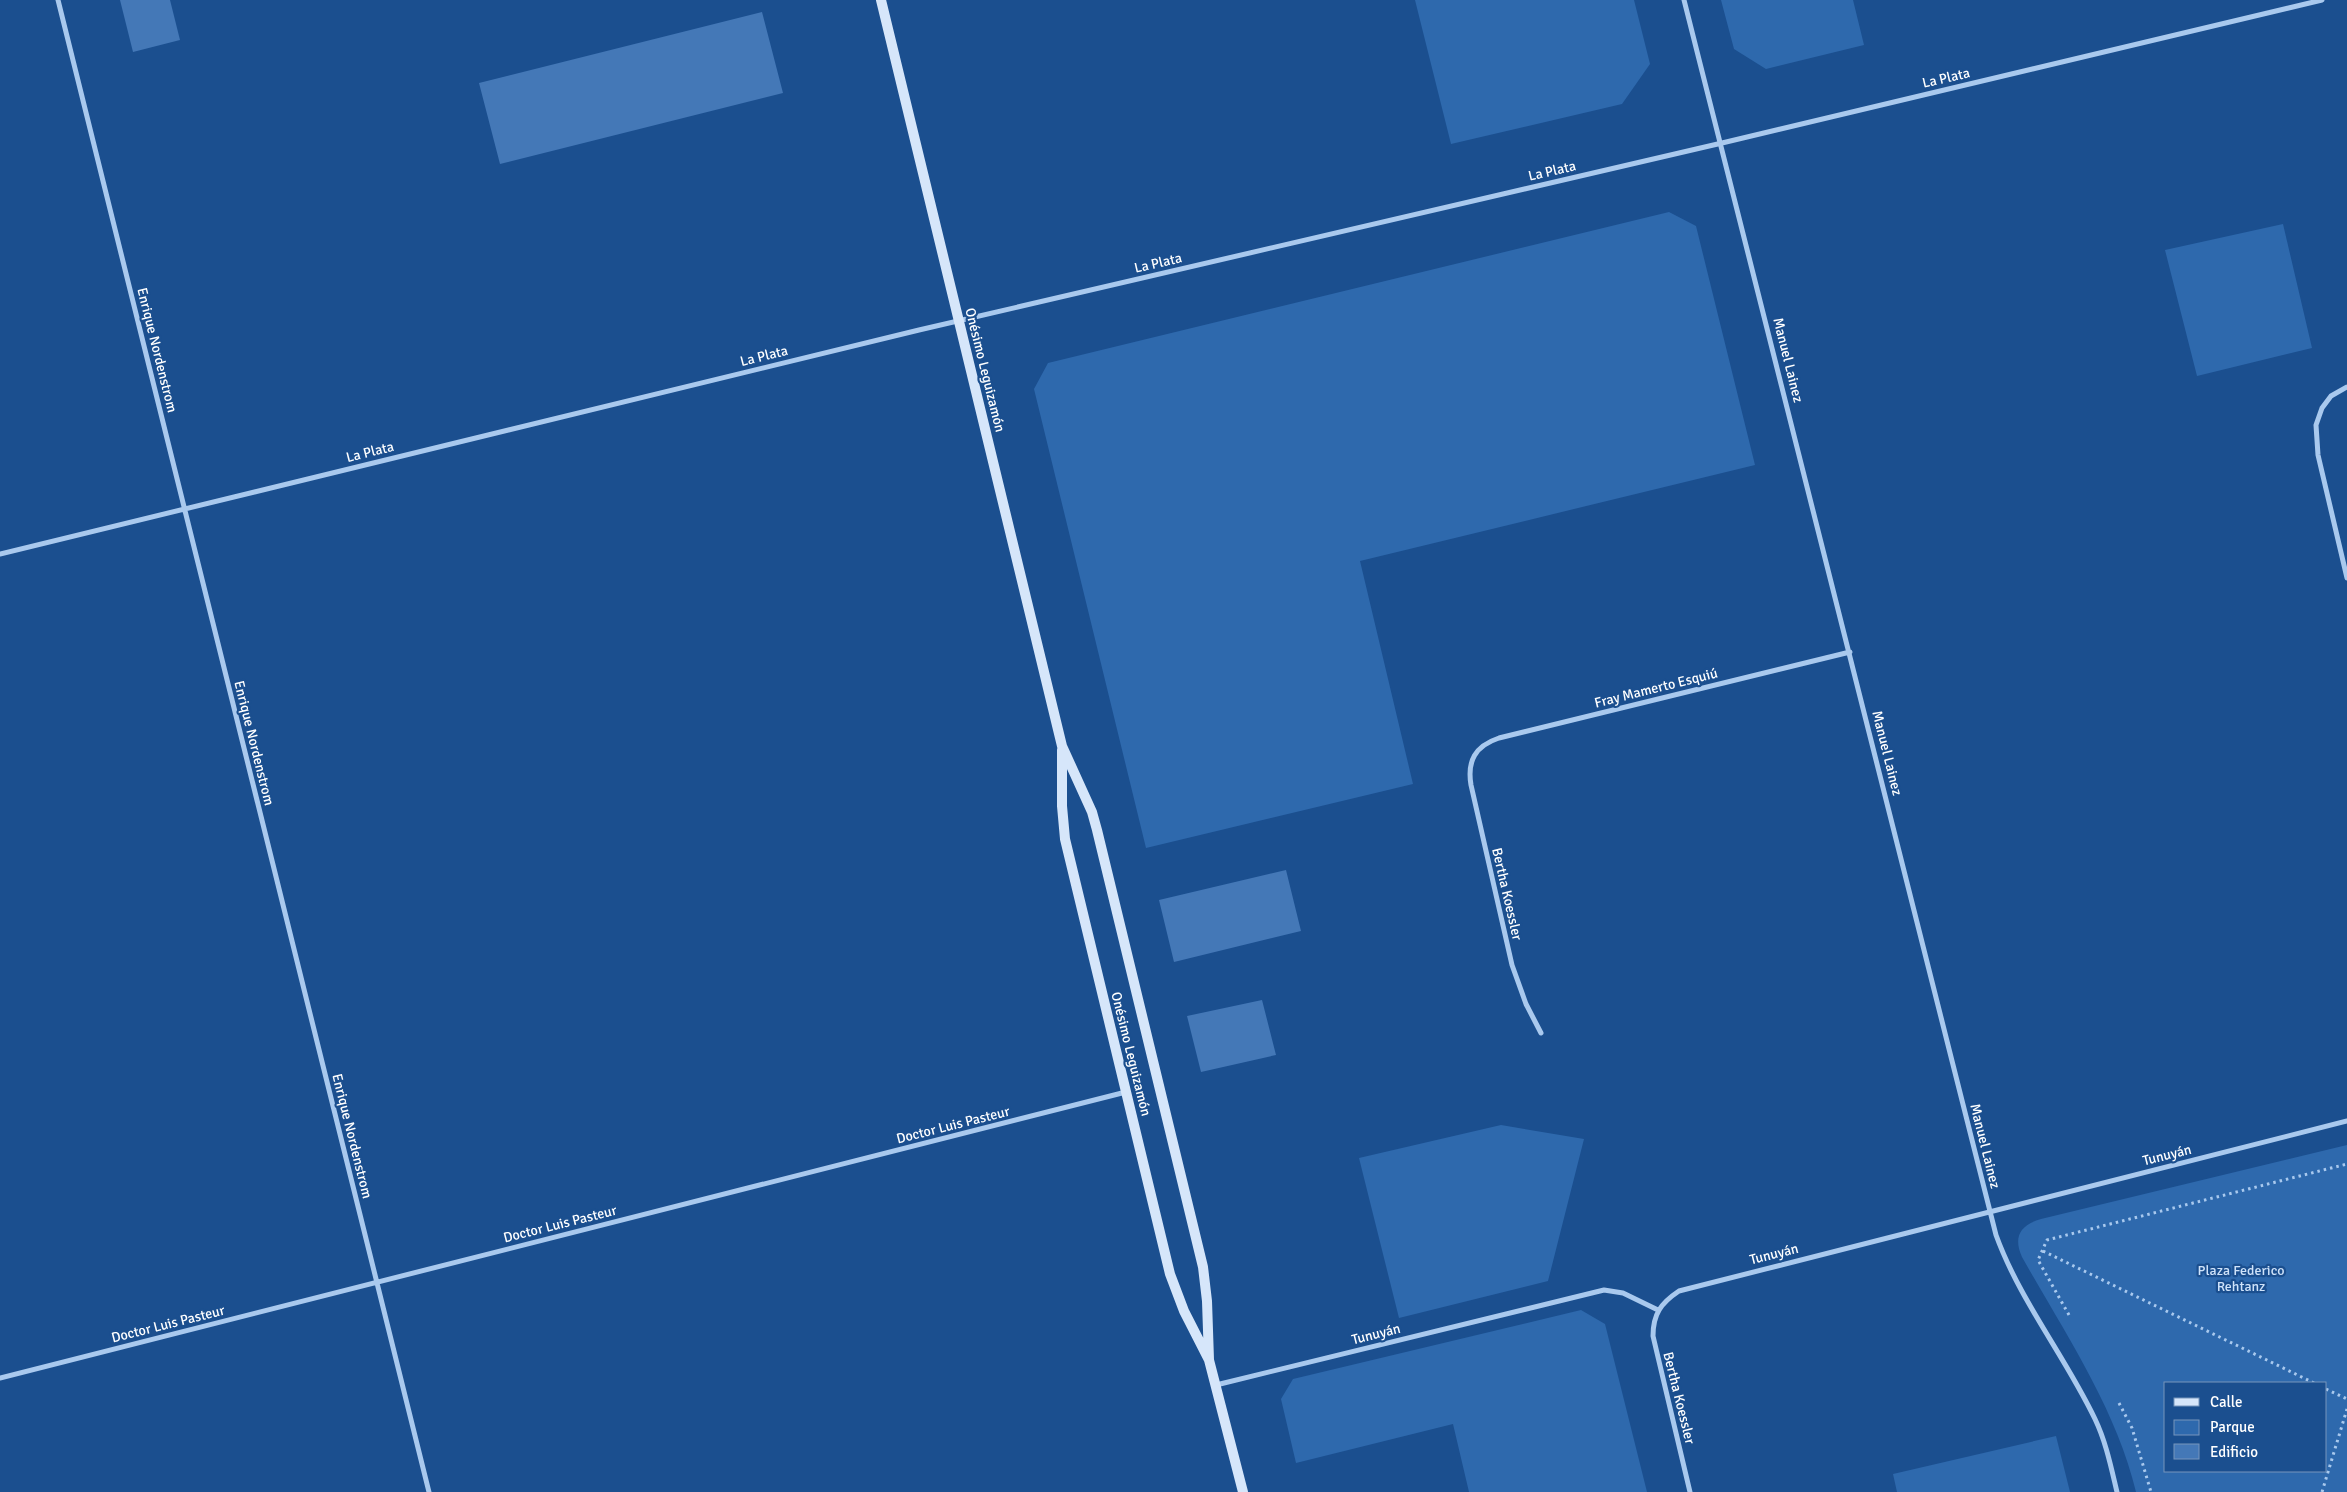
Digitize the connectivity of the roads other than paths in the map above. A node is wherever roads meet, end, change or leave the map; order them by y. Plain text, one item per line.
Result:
1 (58, 0) edge
2 (881, 0) edge
3 (1684, 0) edge
4 (2322, 0) edge
5 (1722, 143) junction
6 (959, 321) junction
7 (2347, 387) edge
8 (184, 509) junction
9 (0, 554) edge
10 (2347, 578) edge
11 (1850, 652) junction
12 (1062, 746) junction
13 (1473, 756) joint
14 (1541, 1033) dead end
15 (1127, 1092) junction
16 (2347, 1121) edge
17 (1990, 1212) junction
18 (377, 1282) junction
19 (1658, 1310) junction
20 (1209, 1360) junction
21 (0, 1378) edge
22 (1216, 1386) junction
23 (429, 1492) edge
24 (1242, 1492) edge
25 (1690, 1492) edge
26 (2117, 1492) edge

1 - 8 street, Enrique Nordenstrom
2 - 6 street, Onésimo Leguizamón
3 - 5 street, Manuel Lainez
4 - 5 street, La Plata
5 - 6 street, La Plata
5 - 11 street, Manuel Lainez
6 - 8 street, La Plata
6 - 12 street, Onésimo Leguizamón
7 - 10 street
8 - 9 street, La Plata
8 - 18 street, Enrique Nordenstrom
11 - 13 street, Fray Mamerto Esquiú
11 - 17 street, Manuel Lainez
12 - 15 street, Onésimo Leguizamón
12 - 20 street, Onésimo Leguizamón
13 - 14 street, Bertha Koessler
15 - 18 street, Doctor Luis Pasteur
15 - 20 street, Onésimo Leguizamón
16 - 17 street, Tunuyán
17 - 19 street, Tunuyán
17 - 26 street, Manuel Lainez
18 - 21 street, Doctor Luis Pasteur
18 - 23 street, Enrique Nordenstrom
19 - 22 street, Tunuyán
19 - 25 street, Bertha Koessler
20 - 22 street, Onésimo Leguizamón
22 - 24 street, Onésimo Leguizamón

